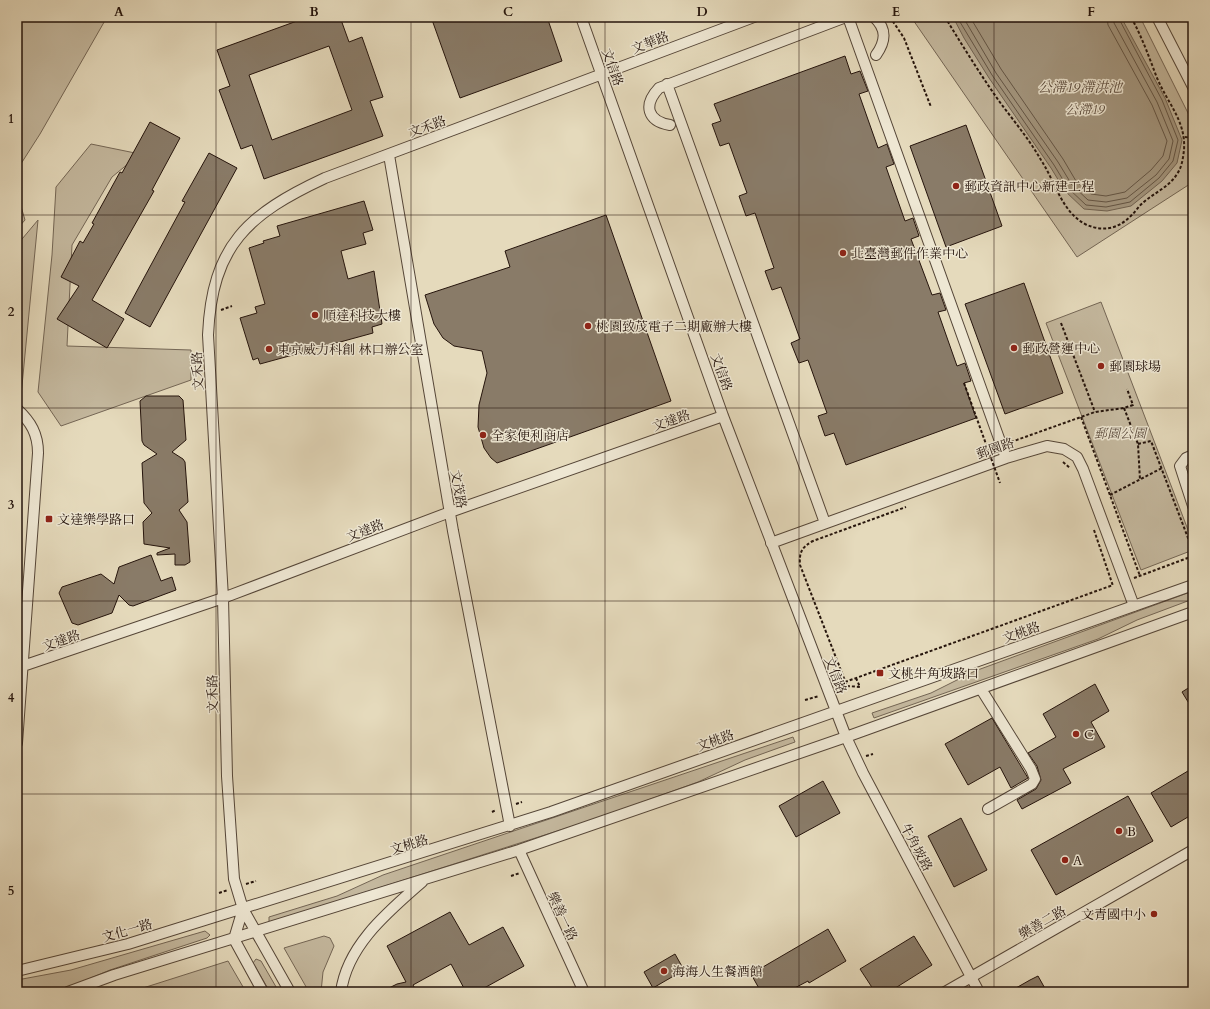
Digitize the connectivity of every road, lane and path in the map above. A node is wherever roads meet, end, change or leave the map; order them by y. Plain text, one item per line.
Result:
1 (581, 17) edge
2 (754, 17) edge
3 (847, 17) edge
4 (874, 17) edge
5 (890, 17) edge
6 (945, 17) edge
7 (1131, 17) edge
8 (1157, 17) edge
9 (876, 55) dead end
10 (602, 75) junction
11 (667, 84) junction
12 (1193, 87) edge
13 (931, 107) dead end
14 (670, 125) dead end
15 (1185, 137) junction
16 (1193, 138) edge
17 (389, 155) junction
18 (232, 306) dead end
19 (221, 310) dead end
20 (1061, 323) dead end
21 (964, 383) dead end
22 (1127, 389) dead end
23 (1124, 408) junction
24 (17, 409) edge
25 (1096, 412) junction
26 (723, 416) junction
27 (1081, 417) junction
28 (1011, 442) dead end
29 (1138, 444) junction
30 (1193, 455) edge
31 (1006, 458) junction
32 (1061, 459) dead end
33 (1162, 468) junction
34 (1071, 470) dead end
35 (998, 472) dead end
36 (991, 475) dead end
37 (1140, 480) junction
38 (1000, 484) dead end
39 (1110, 495) junction
40 (909, 505) dead end
41 (1193, 506) edge
42 (450, 512) junction
43 (825, 523) junction
44 (1092, 526) dead end
45 (771, 543) junction
46 (1193, 551) edge
47 (1193, 556) edge
48 (1193, 585) edge
49 (223, 598) junction
50 (1134, 606) junction
51 (1193, 612) edge
52 (20, 667) edge
53 (856, 678) junction
54 (845, 682) junction
55 (860, 687) junction
56 (981, 689) junction
57 (865, 701) junction
58 (836, 712) junction
59 (846, 737) junction
60 (17, 743) edge
61 (988, 809) dead end
62 (510, 826) junction
63 (519, 850) junction
64 (1193, 850) edge
65 (425, 879) junction
66 (243, 909) junction
67 (256, 932) junction
68 (234, 939) junction
69 (17, 972) edge
70 (971, 978) junction
71 (68, 992) edge
72 (263, 992) edge
73 (290, 992) edge
74 (341, 992) edge
75 (584, 992) edge
76 (945, 992) edge
77 (979, 992) edge

1 - 10 street, 文信路
2 - 10 street, 文華路
3 - 11 street
3 - 31 street
4 - 9 street
5 - 13 path
6 - 15 path
7 - 15 path
8 - 12 street
10 - 17 street, 文禾路
10 - 26 street, 文信路
11 - 14 street
11 - 43 street
15 - 16 path
17 - 42 street, 文茂路
17 - 49 street, 文禾路
18 - 19 path
20 - 25 path
21 - 38 path, bridge
22 - 23 path
23 - 25 path
23 - 29 path
24 - 52 street
25 - 27 path
26 - 42 street, 文達路
26 - 45 street, 文信路
27 - 28 path
27 - 39 path
29 - 33 path
29 - 37 path
30 - 41 street
31 - 43 street, 郵園路
31 - 50 street, 郵園路
32 - 34 path
33 - 37 path
33 - 46 path
35 - 36 path
37 - 39 path
39 - 47 path
40 - 54 path
42 - 49 street, 文達路
42 - 62 street, 文茂路
43 - 45 street, 郵園路
44 - 53 path
45 - 58 street, 文信路
48 - 50 street, 文桃路
49 - 52 street, 文達路
49 - 66 street, 文禾路
50 - 57 street, 文桃路
51 - 56 street
52 - 60 street
53 - 54 path
53 - 55 path
54 - 55 path
55 - 57 path
56 - 59 street
56 - 61 street
57 - 58 street, 文桃路
58 - 59 street, 牛角坡路
58 - 62 street, 文桃路
59 - 63 street
59 - 70 street, 牛角坡路
62 - 66 street, 文桃路
63 - 65 street
63 - 75 street, 樂善一路
64 - 70 street, 樂善二路
65 - 67 street
65 - 74 street
66 - 67 street
66 - 68 street
66 - 69 street, 文化一路
67 - 68 street
67 - 73 street
68 - 71 street
68 - 72 street
70 - 76 street, 樂善二路
70 - 77 street, 牛角坡路

